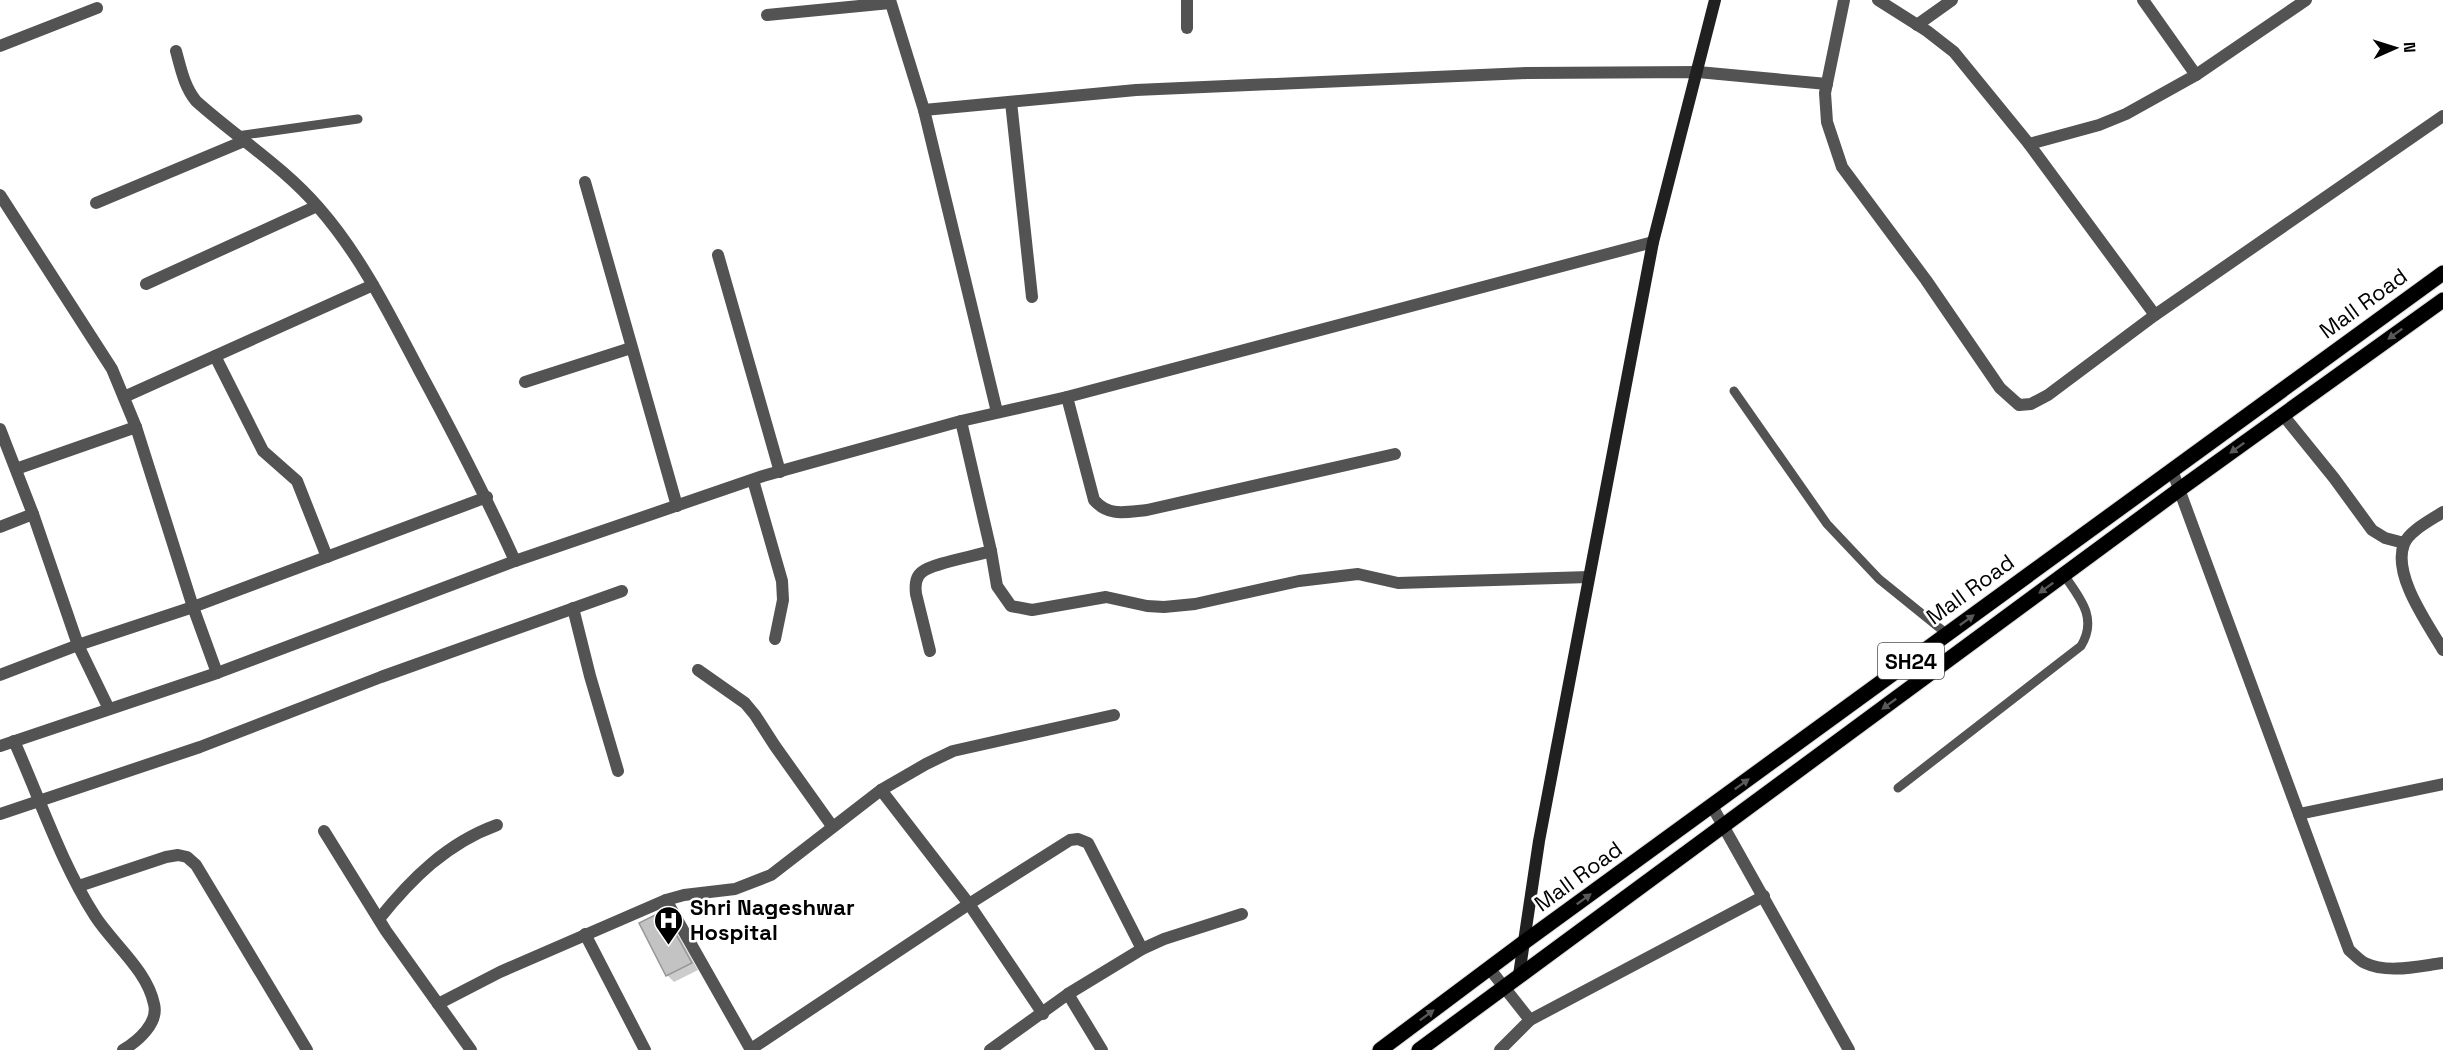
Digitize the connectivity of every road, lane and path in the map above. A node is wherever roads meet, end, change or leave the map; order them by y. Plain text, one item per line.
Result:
1 (1187, 0) edge
2 (1715, 0) edge
3 (1844, 0) edge
4 (1878, 0) edge
5 (1952, 0) edge
6 (2143, 0) edge
7 (2306, 0) edge
8 (890, 1) edge
9 (810, 4) edge
10 (97, 8) dead end
11 (767, 15) dead end
12 (1917, 25) junction
13 (1187, 28) dead end
14 (0, 46) edge
15 (176, 51) dead end
16 (1698, 72) junction
17 (2196, 75) junction
18 (1827, 84) junction
19 (1011, 102) junction
20 (924, 110) junction
21 (2443, 116) edge
22 (358, 119) dead end
23 (241, 139) junction
24 (2029, 144) junction
25 (585, 182) dead end
26 (0, 195) edge
27 (96, 203) dead end
28 (317, 206) junction
29 (1653, 242) junction
30 (718, 255) dead end
31 (2443, 273) edge
32 (146, 284) dead end
33 (373, 285) junction
34 (1032, 297) dead end
35 (2443, 300) edge
36 (2155, 315) junction
37 (631, 348) junction
38 (214, 357) junction
39 (525, 382) dead end
40 (1734, 391) dead end
41 (124, 397) junction
42 (1067, 397) junction
43 (997, 412) junction
44 (2283, 415) junction
45 (961, 421) junction
46 (136, 427) junction
47 (0, 429) edge
48 (4, 446) edge
49 (1395, 454) dead end
50 (16, 469) junction
51 (2172, 470) junction
52 (780, 472) junction
53 (753, 480) junction
54 (2180, 489) junction
55 (487, 497) junction
56 (677, 506) junction
57 (2443, 513) edge
58 (33, 514) junction
59 (0, 527) edge
60 (2404, 543) junction
61 (992, 551) junction
62 (327, 557) junction
63 (515, 561) junction
64 (2064, 575) junction
65 (1589, 577) junction
66 (622, 591) dead end
67 (193, 607) junction
68 (573, 608) junction
69 (1947, 634) junction
70 (775, 639) dead end
71 (78, 645) junction
72 (2443, 650) edge
73 (930, 651) dead end
74 (698, 670) dead end
75 (217, 673) junction
76 (0, 675) edge
77 (108, 709) junction
78 (1114, 715) dead end
79 (14, 741) junction
80 (0, 746) edge
81 (618, 771) dead end
82 (2443, 784) edge
83 (1898, 788) dead end
84 (881, 790) junction
85 (41, 801) junction
86 (1712, 806) junction
87 (0, 814) edge
88 (2299, 814) junction
89 (497, 825) dead end
90 (1725, 825) junction
91 (832, 826) junction
92 (324, 831) dead end
93 (79, 886) junction
94 (1764, 896) junction
95 (666, 900) junction
96 (969, 904) junction
97 (1242, 914) dead end
98 (379, 920) junction
99 (585, 934) junction
100 (1523, 943) junction
101 (1142, 949) junction
102 (2443, 963) edge
103 (1489, 968) junction
104 (1519, 975) junction
105 (1504, 986) junction
106 (1068, 994) junction
107 (438, 1004) junction
108 (1043, 1014) junction
109 (1530, 1020) junction
110 (751, 1049) edge
111 (123, 1050) edge
112 (307, 1050) edge
113 (471, 1050) edge
114 (645, 1050) edge
115 (990, 1050) edge
116 (1102, 1050) edge
117 (1380, 1050) edge
118 (1419, 1050) edge
119 (1500, 1050) edge
120 (1849, 1050) edge

1 - 13 street
2 - 16 main road
3 - 18 street
4 - 12 street
5 - 12 street
6 - 17 street
7 - 17 street
8 - 9 street
8 - 20 street
9 - 11 street
10 - 14 street
12 - 24 street
15 - 23 street
16 - 18 street
16 - 19 street
16 - 29 main road
17 - 24 street
18 - 36 street
19 - 20 street
19 - 34 street
20 - 43 street
21 - 36 street
22 - 23 lane
23 - 27 street
23 - 28 street
24 - 36 street
25 - 37 street
26 - 41 street
28 - 32 street
28 - 33 street
29 - 42 street
29 - 65 main road
30 - 52 street
31 - 51 main road, Mall Road / SH24
33 - 38 street
33 - 55 street
35 -> 44 main road, Mall Road / SH24
37 - 39 street
37 - 56 street
38 - 41 street
38 - 62 street
40 - 69 lane
41 - 46 street
42 - 43 street
42 - 49 street
43 - 45 street
44 -> 54 main road, Mall Road / SH24
44 - 60 street
45 - 52 street
45 - 61 street
46 - 50 street
46 - 67 street
47 - 48 street
48 - 50 street
50 - 58 street
51 - 54 street
69 -> 51 main road, Mall Road / SH24
52 - 53 street
53 - 56 street
53 - 70 street
54 - 64 main road, Mall Road / SH24
54 - 88 street
55 - 62 street
55 - 63 street
56 - 63 street
57 - 60 street
58 - 59 street
58 - 71 street
60 - 72 street
61 - 65 street
61 - 73 street
62 - 67 street
63 - 75 street
64 - 83 lane
64 -> 90 main road, Mall Road / SH24
65 - 100 main road
66 - 68 street
67 - 71 street
67 - 75 street
68 - 81 street
68 - 85 street
86 -> 69 main road, Mall Road / SH24
71 - 76 street
71 - 77 street
74 - 91 street
75 - 77 street
77 - 79 street
78 - 84 street
79 - 80 street
79 - 85 street
82 - 88 street
84 - 91 street
84 - 96 street
85 - 87 street
85 - 93 street
86 - 90 street
100 -> 86 main road, Mall Road / SH24
88 - 102 street
89 - 98 street
90 - 94 street
90 - 104 main road, Mall Road / SH24
91 - 95 street
92 - 98 street
93 - 111 street
93 - 112 street
94 - 109 street
94 - 120 street
95 - 99 street
95 - 110 street
96 - 101 street
96 - 108 street
96 - 110 street
97 - 101 street
98 - 107 street
99 - 107 street
99 - 114 street
100 - 103 main road, Mall Road / SH24
100 - 104 main road
101 - 106 street
103 - 105 street
117 -> 103 main road, Mall Road / SH24
104 - 105 main road, Mall Road / SH24
105 - 109 street
105 - 118 main road, Mall Road / SH24
106 - 108 street
106 - 116 street
107 - 113 street
108 - 115 street
109 - 119 street

